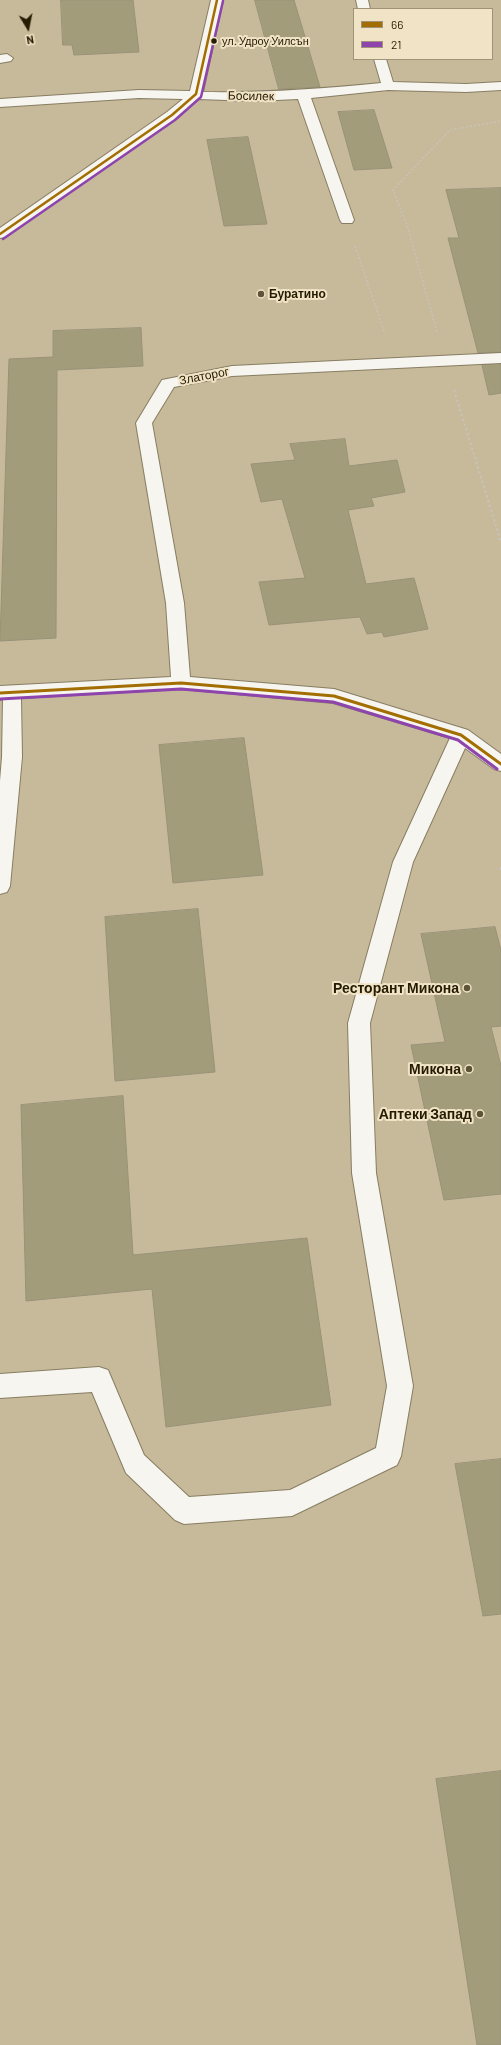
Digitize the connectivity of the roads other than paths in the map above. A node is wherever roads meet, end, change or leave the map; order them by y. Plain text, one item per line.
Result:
1 (217, 0) edge
2 (380, 60) edge
3 (388, 86) junction
4 (501, 86) edge
5 (196, 94) junction
6 (304, 95) junction
7 (0, 103) edge
8 (347, 220) road end
9 (0, 234) edge
10 (501, 358) edge
11 (181, 683) junction
12 (6, 693) edge
13 (461, 735) junction
14 (6, 757) edge
15 (501, 764) edge
16 (0, 886) edge
17 (0, 1386) edge

1 - 5 street
2 - 3 street
3 - 4 street, Босилек
3 - 6 street, Босилек
5 - 6 street, Босилек
5 - 7 street, Босилек
5 - 9 street
6 - 8 street
10 - 11 street, Златорог
11 - 12 street
11 - 13 street
12 - 14 street
13 - 15 street
13 - 17 street
14 - 16 street

